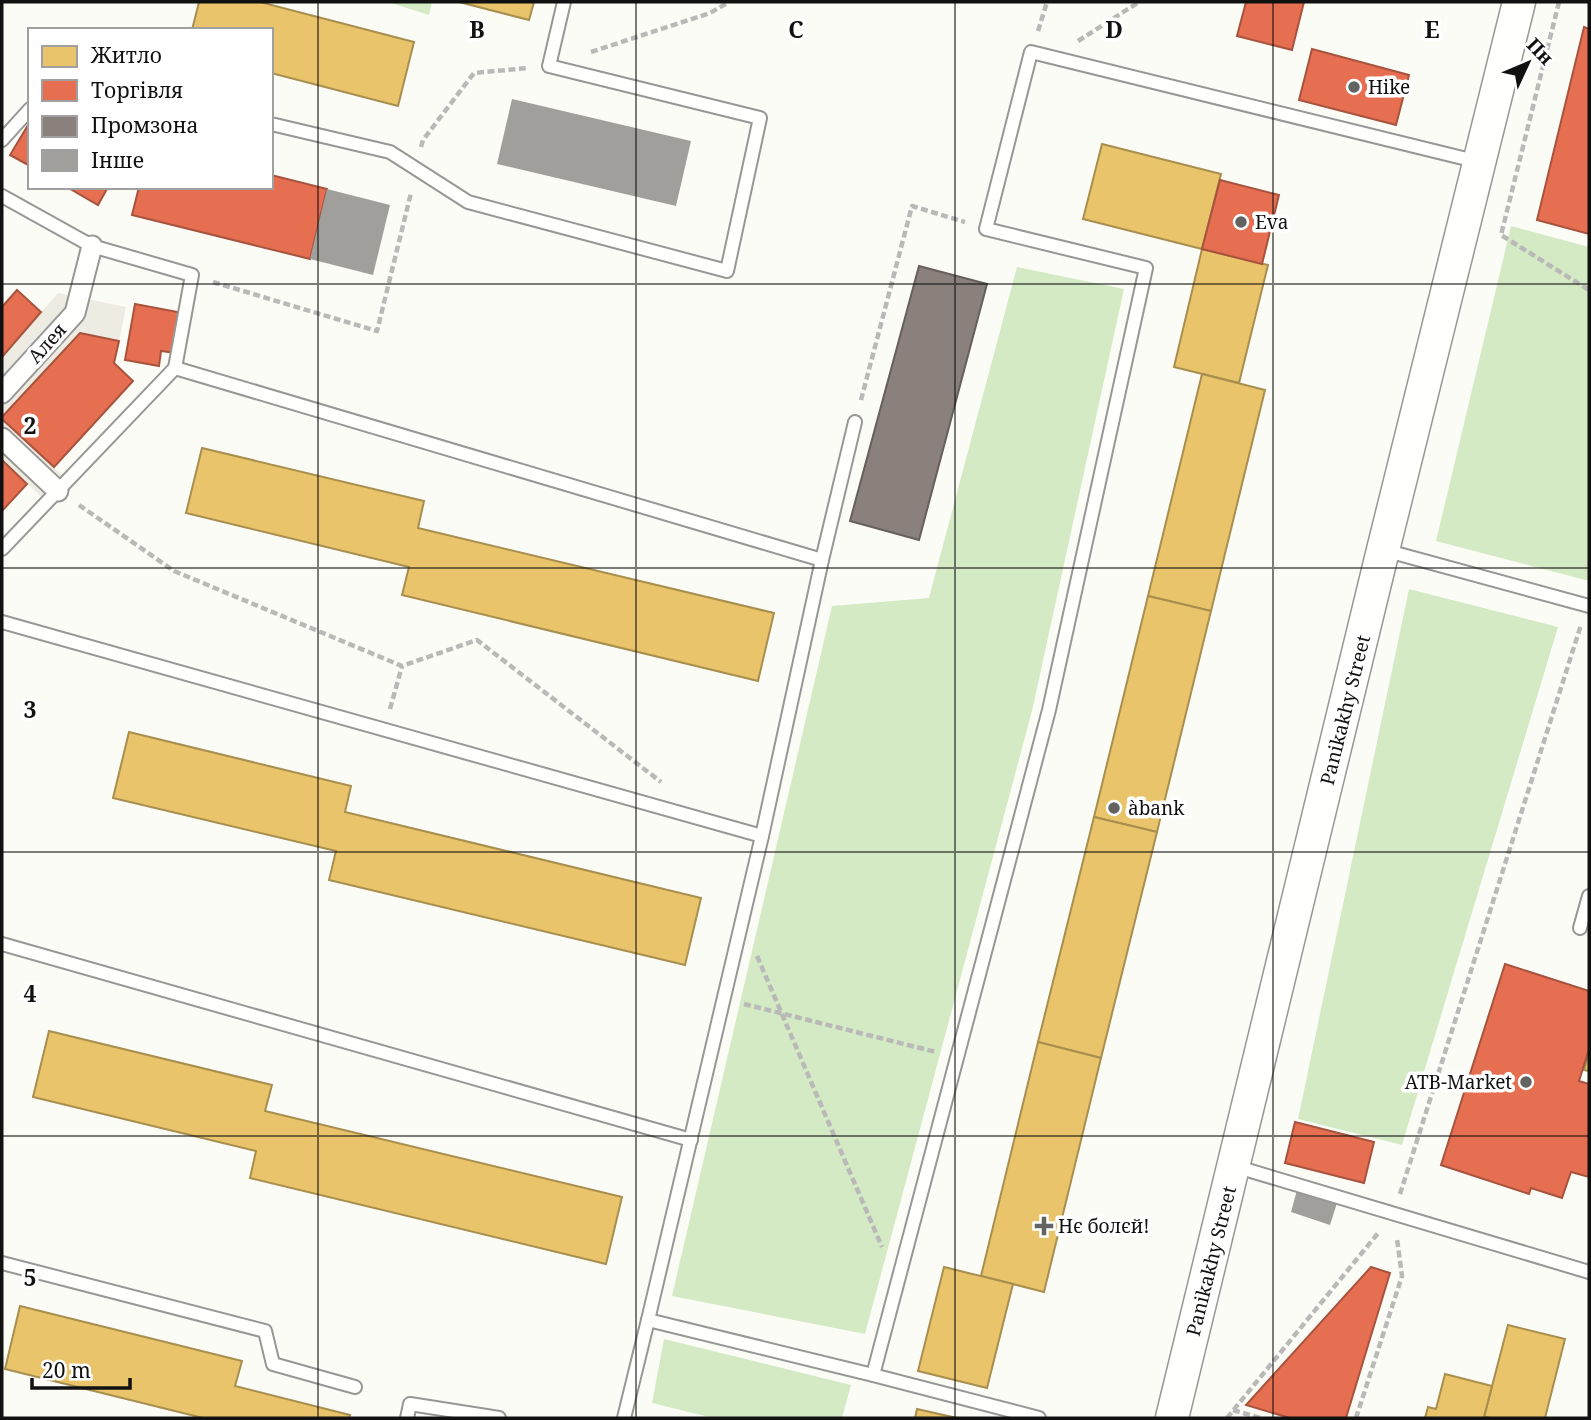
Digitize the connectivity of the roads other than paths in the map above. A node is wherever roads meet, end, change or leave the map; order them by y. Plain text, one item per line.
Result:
1 (564, 2) edge
2 (1519, 2) edge
3 (28, 111) edge
4 (273, 124) edge
5 (2, 140) edge
6 (1479, 162) junction
7 (2, 196) edge
8 (92, 246) junction
9 (175, 368) junction
10 (2, 393) edge
11 (855, 422) road end
12 (2, 438) edge
13 (58, 491) junction
14 (2, 549) edge
15 (1383, 550) junction
16 (822, 560) junction
17 (1588, 605) edge
18 (2, 622) edge
19 (762, 836) junction
20 (1589, 896) edge
21 (1580, 928) dead end
22 (2, 944) edge
23 (691, 1140) junction
24 (1234, 1166) junction
25 (2, 1263) edge
26 (1589, 1272) edge
27 (648, 1320) junction
28 (873, 1375) junction
29 (355, 1387) dead end
30 (407, 1418) edge
31 (499, 1418) edge
32 (624, 1418) edge
33 (1039, 1418) edge
34 (1172, 1418) edge

1 - 4 lane
2 - 6 street, Panikakhy Street
3 - 5 lane
6 - 15 street, Panikakhy Street
6 - 28 lane
7 - 8 lane
8 - 9 lane
8 - 10 street, Алея
9 - 13 lane
9 - 16 lane
11 - 16 lane
12 - 13 street
13 - 14 lane
15 - 17 lane
15 - 24 street, Panikakhy Street
16 - 19 lane
18 - 19 lane
19 - 23 lane
20 - 21 lane
22 - 23 lane
23 - 27 lane
24 - 26 lane
24 - 34 street, Panikakhy Street
25 - 29 lane
27 - 28 lane
27 - 32 lane
28 - 33 lane
30 - 31 lane

